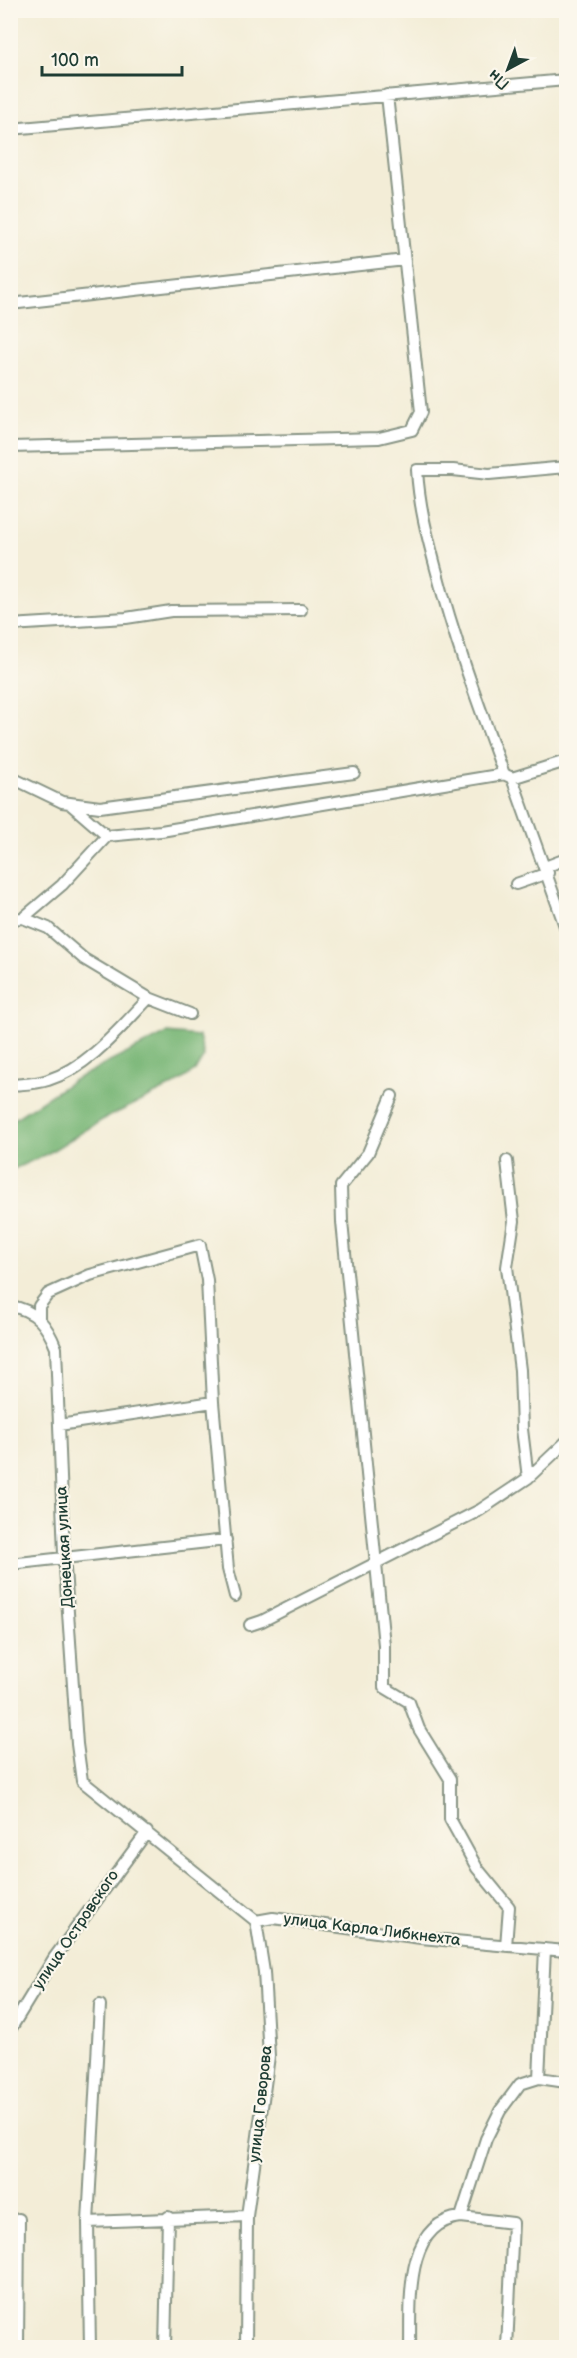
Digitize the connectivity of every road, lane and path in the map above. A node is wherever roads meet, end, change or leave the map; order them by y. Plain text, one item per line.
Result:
1 (567, 80) edge
2 (387, 95) junction
3 (10, 129) edge
4 (405, 261) junction
5 (10, 304) edge
6 (10, 447) edge
7 (567, 467) edge
8 (301, 610) dead end
9 (10, 625) edge
10 (567, 761) edge
11 (354, 773) dead end
12 (508, 776) junction
13 (10, 777) edge
14 (69, 803) junction
15 (107, 836) junction
16 (567, 859) edge
17 (546, 870) junction
18 (516, 884) dead end
19 (23, 918) junction
20 (10, 919) edge
21 (567, 929) edge
22 (149, 998) junction
23 (190, 1014) dead end
24 (10, 1085) edge
25 (392, 1096) dead end
26 (507, 1161) dead end
27 (10, 1306) edge
28 (39, 1318) junction
29 (213, 1402) junction
30 (59, 1425) junction
31 (567, 1442) edge
32 (528, 1478) junction
33 (225, 1540) junction
34 (64, 1557) junction
35 (376, 1562) junction
36 (10, 1564) edge
37 (235, 1596) dead end
38 (250, 1625) dead end
39 (147, 1832) junction
40 (256, 1921) junction
41 (506, 1946) junction
42 (545, 1949) junction
43 (567, 1951) edge
44 (100, 2005) dead end
45 (10, 2030) edge
46 (539, 2078) junction
47 (567, 2082) edge
48 (247, 2216) junction
49 (168, 2217) junction
50 (461, 2217) junction
51 (19, 2219) dead end
52 (89, 2222) junction
53 (18, 2348) edge
54 (90, 2348) edge
55 (165, 2348) edge
56 (246, 2348) edge
57 (410, 2348) edge
58 (507, 2348) edge

1 - 2 street
2 - 3 street
2 - 4 street
4 - 5 street
4 - 6 street
7 - 12 street
8 - 9 street
10 - 12 street
11 - 14 street
12 - 15 street
12 - 17 street
13 - 14 street
14 - 15 street
15 - 19 street
16 - 17 street
17 - 18 street
17 - 21 street
19 - 20 street
19 - 22 street
22 - 23 street
22 - 24 street
25 - 35 street
26 - 32 street
27 - 28 street
28 - 29 street
28 - 30 street, Донецкая улица
29 - 30 street
29 - 33 street
30 - 34 street, Донецкая улица
31 - 32 street
32 - 35 street
33 - 34 street
33 - 37 street
34 - 36 street
34 - 39 street, Донецкая улица
35 - 38 street
35 - 41 street
39 - 40 street
39 - 45 street, улица Островского
40 - 41 street, улица Карла Либкнехта
40 - 48 street, улица Говорова
41 - 42 street, улица Карла Либкнехта
42 - 43 street, улица Карла Либкнехта
42 - 46 street
44 - 52 street
46 - 47 street
46 - 50 street
48 - 49 street
48 - 56 street, улица Говорова
49 - 52 street
49 - 55 street
50 - 57 street
50 - 58 street
51 - 53 street
52 - 54 street

